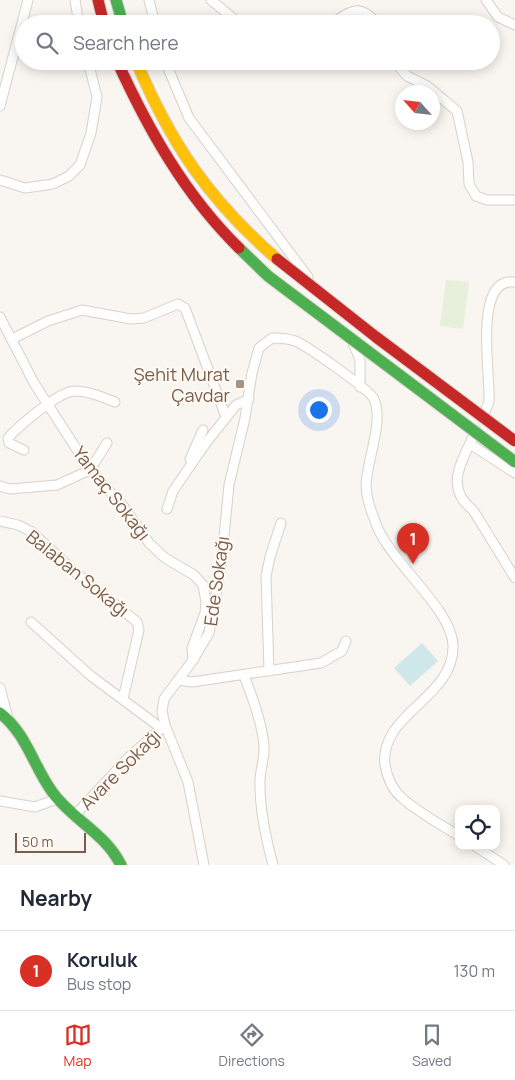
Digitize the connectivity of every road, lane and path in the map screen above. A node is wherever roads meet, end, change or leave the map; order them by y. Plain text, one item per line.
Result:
1 (28, 0) edge
2 (75, 0) edge
3 (98, 0) edge
4 (116, 0) edge
5 (149, 0) edge
6 (211, 0) edge
7 (486, 0) edge
8 (24, 15) edge
9 (78, 15) edge
10 (102, 15) edge
11 (120, 15) edge
12 (153, 15) edge
13 (229, 15) edge
14 (344, 15) edge
15 (370, 15) edge
16 (497, 15) edge
17 (500, 18) edge
18 (515, 25) edge
19 (15, 49) edge
20 (90, 70) edge
21 (121, 70) edge
22 (140, 70) edge
23 (169, 70) edge
24 (402, 70) edge
25 (0, 106) edge
26 (0, 180) edge
27 (515, 200) edge
28 (515, 282) edge
29 (0, 317) edge
30 (12, 339) junction
31 (360, 386) junction
32 (249, 399) junction
33 (115, 402) dead end
34 (48, 405) junction
35 (226, 417) junction
36 (204, 430) dead end
37 (515, 441) edge
38 (107, 443) dead end
39 (470, 444) junction
40 (24, 450) dead end
41 (515, 462) edge
42 (90, 470) junction
43 (515, 473) edge
44 (185, 474) junction
45 (0, 486) edge
46 (167, 508) dead end
47 (0, 521) edge
48 (281, 523) dead end
49 (515, 578) edge
50 (31, 622) dead end
51 (346, 641) dead end
52 (193, 660) junction
53 (269, 670) junction
54 (244, 676) junction
55 (178, 680) junction
56 (0, 688) edge
57 (123, 699) junction
58 (4, 716) edge
59 (164, 726) junction
60 (58, 799) junction
61 (0, 801) edge
62 (76, 814) junction
63 (455, 833) edge
64 (481, 850) edge
65 (121, 865) edge
66 (204, 865) edge
67 (272, 865) edge
68 (504, 865) edge

1 - 8 street
2 - 9 street
3 - 10 main road
4 - 11 main road
5 - 12 street
6 - 13 street
7 - 16 street
14 - 15 street
17 - 18 street
19 - 25 street
20 - 26 street
21 - 41 main road, bridge
22 - 37 main road, bridge
23 - 31 street
24 - 27 street
28 - 39 street
29 - 30 street, Yamaç Sokağı
30 - 34 street, Yamaç Sokağı
30 - 35 street
31 - 32 street, Ede Sokağı
31 - 63 street, Ede Sokağı
32 - 35 street
32 - 52 street, Ede Sokağı
33 - 34 street
34 - 40 street
34 - 42 street, Yamaç Sokağı
35 - 44 street
36 - 44 street
38 - 42 street
39 - 43 street
39 - 49 street
42 - 45 street
42 - 52 street, Yamaç Sokağı
44 - 46 street
47 - 57 street, Balaban Sokağı
48 - 53 street
50 - 57 street
51 - 53 street
52 - 55 street, Ede Sokağı
53 - 54 street
54 - 55 street
54 - 67 street
55 - 59 street, Ede Sokağı
56 - 58 street
57 - 59 street
58 - 60 main road
59 - 62 street, Avare Sokağı
59 - 66 street, Ede Sokağı
60 - 61 street
60 - 62 main road
62 - 65 main road
64 - 68 street

